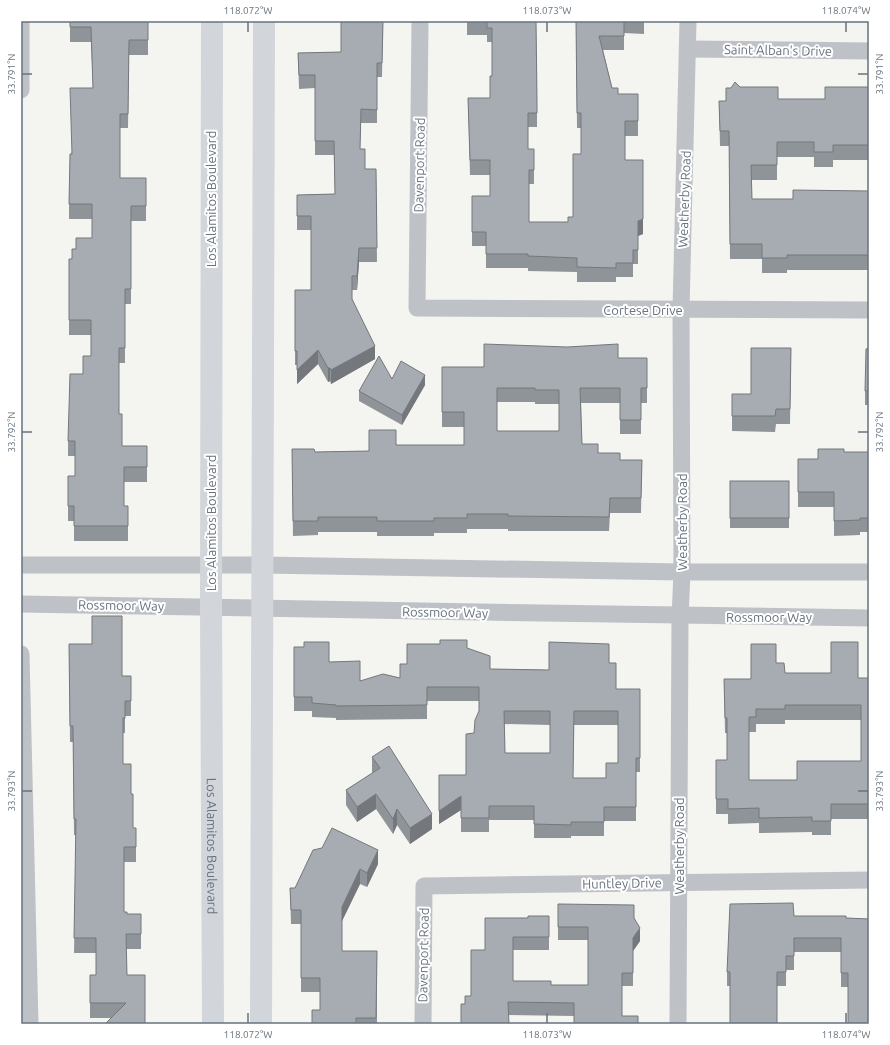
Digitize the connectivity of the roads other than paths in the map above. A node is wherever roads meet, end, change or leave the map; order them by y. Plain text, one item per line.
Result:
1 (21, 21) edge
2 (212, 21) edge
3 (264, 21) edge
4 (420, 21) edge
5 (688, 21) edge
6 (688, 49) junction
7 (869, 51) edge
8 (21, 90) edge
9 (417, 308) joint
10 (681, 310) junction
11 (869, 310) edge
12 (263, 564) junction
13 (21, 565) edge
14 (212, 566) junction
15 (682, 572) junction
16 (869, 572) edge
17 (21, 604) edge
18 (211, 606) junction
19 (262, 609) junction
20 (680, 617) junction
21 (869, 618) edge
22 (21, 654) edge
23 (869, 880) edge
24 (678, 882) junction
25 (424, 886) joint
26 (30, 1024) edge
27 (213, 1024) edge
28 (261, 1024) edge
29 (423, 1024) edge
30 (678, 1024) edge

1 - 8 street
2 - 14 main road, Los Alamitos Boulevard
3 - 12 main road
4 - 9 street, Davenport Road
5 - 6 street, Weatherby Road
6 - 7 street, Saint Alban's Drive
6 - 10 street, Weatherby Road
9 - 10 street, Cortese Drive
10 - 11 street, Cortese Drive
10 - 15 street, Weatherby Road
12 - 14 street
12 - 15 street
12 - 19 main road
13 - 14 street
14 - 18 main road, Los Alamitos Boulevard
15 - 16 street
15 - 20 street, Weatherby Road
17 - 18 street, Rossmoor Way
18 - 19 street, Rossmoor Way
18 - 27 main road, Los Alamitos Boulevard
19 - 20 street, Rossmoor Way
19 - 28 main road
20 - 21 street, Rossmoor Way
20 - 24 street, Weatherby Road
22 - 26 street
23 - 24 street, Huntley Drive
24 - 25 street, Huntley Drive
24 - 30 street, Weatherby Road
25 - 29 street, Davenport Road

